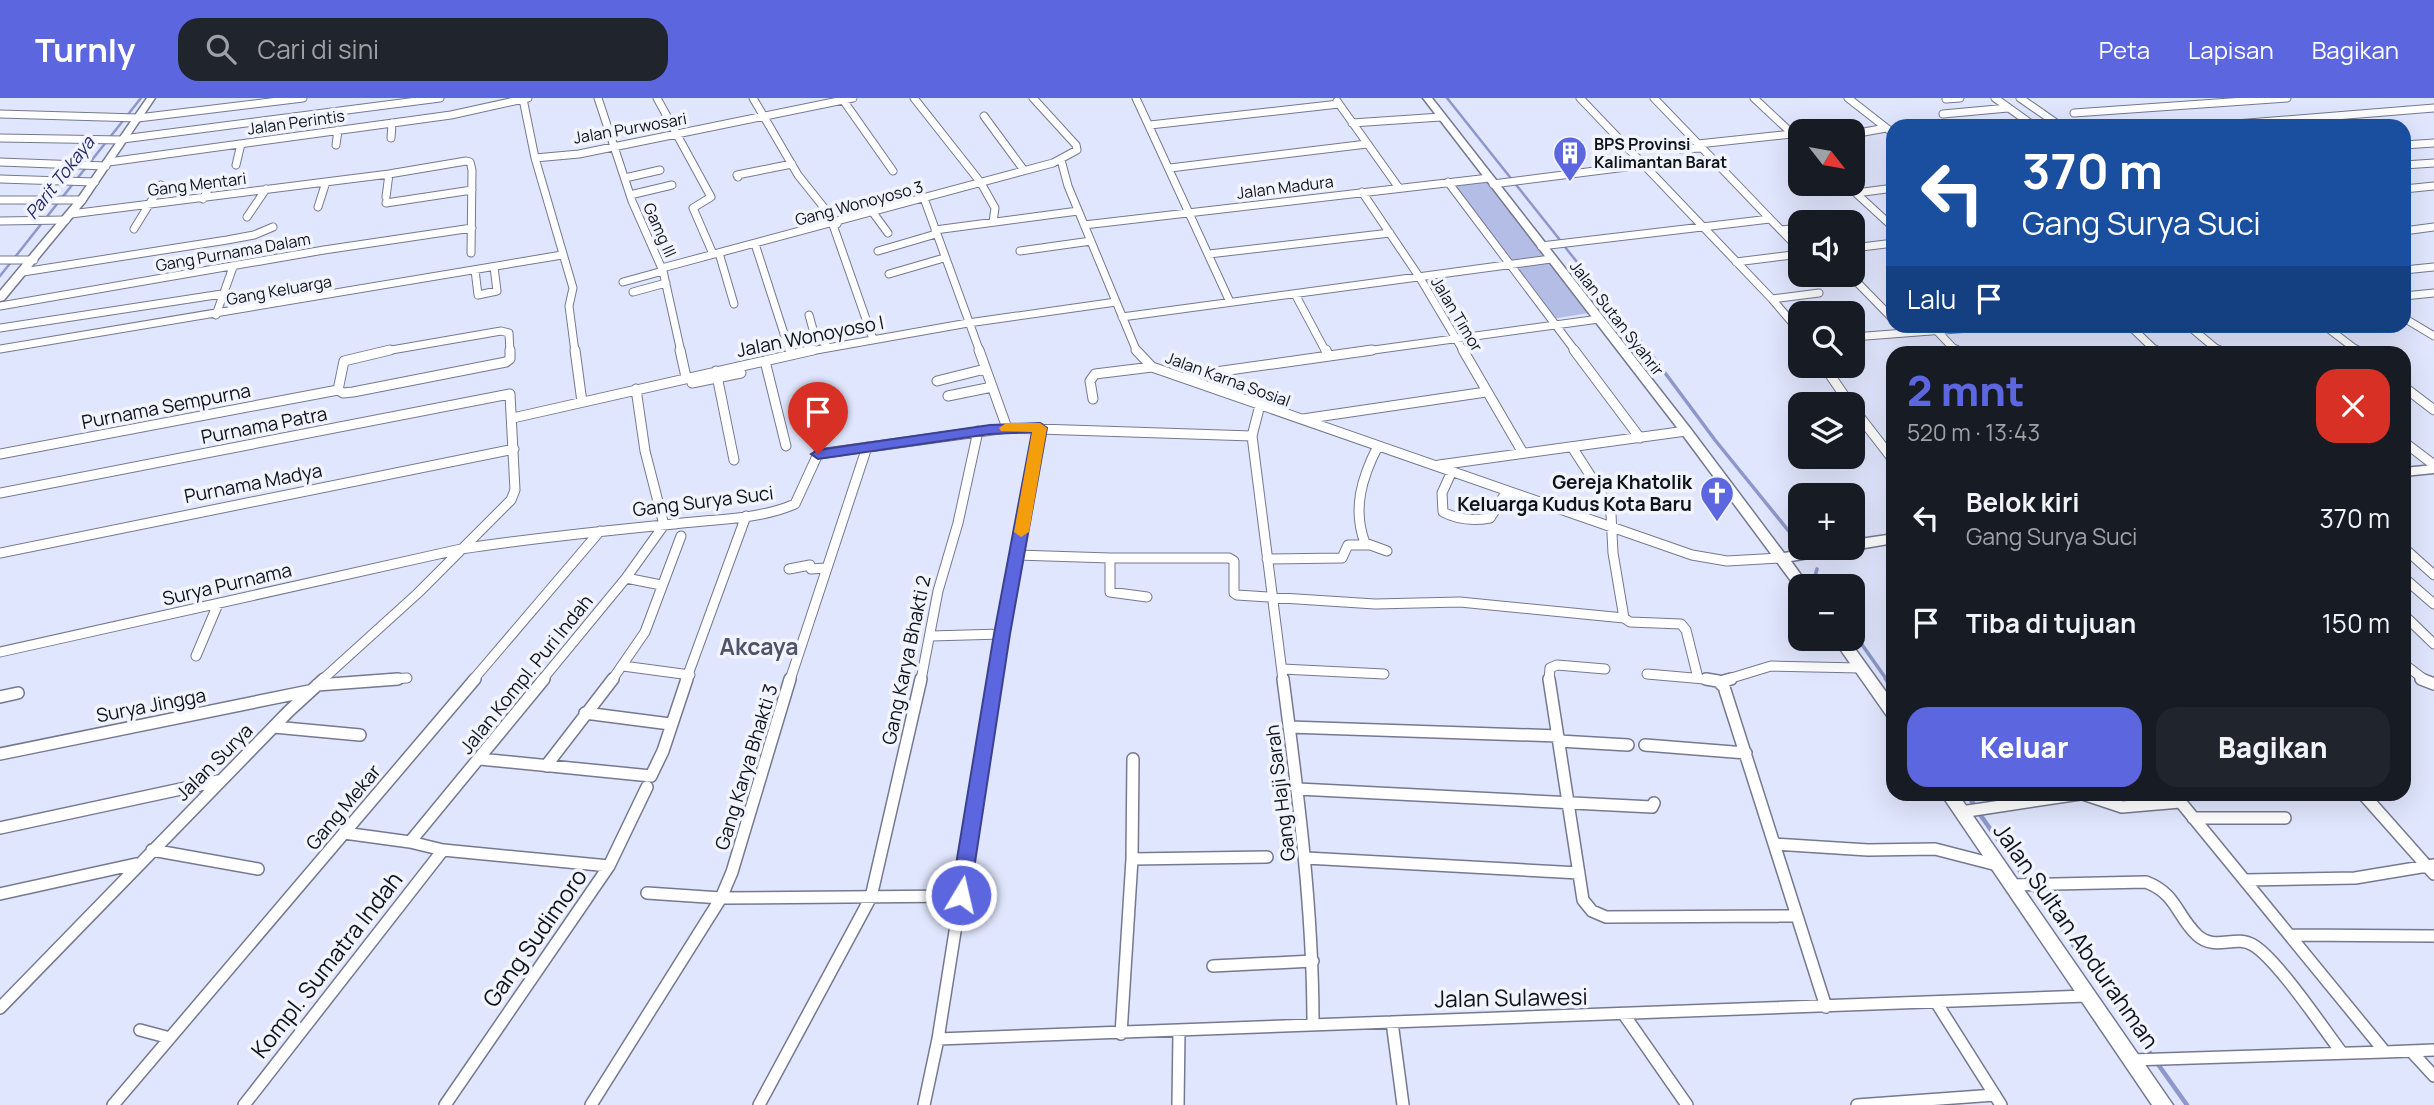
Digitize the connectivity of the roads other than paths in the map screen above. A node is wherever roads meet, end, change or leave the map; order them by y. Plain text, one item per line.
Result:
1 (152, 98) edge
2 (303, 98) edge
3 (440, 98) edge
4 (526, 98) edge
5 (598, 98) edge
6 (657, 98) edge
7 (753, 98) edge
8 (853, 98) edge
9 (914, 98) edge
10 (1033, 98) edge
11 (1136, 98) edge
12 (1427, 98) edge
13 (1580, 98) edge
14 (1654, 98) edge
15 (1754, 98) edge
16 (1848, 98) edge
17 (1960, 98) edge
18 (1995, 98) edge
19 (2020, 98) edge
20 (2287, 98) edge
21 (513, 99) edge
22 (1946, 99) edge
23 (2269, 99) edge
24 (843, 100) junction
25 (1337, 101) edge
26 (2008, 108) junction
27 (2434, 108) edge
28 (2074, 113) dead end
29 (0, 114) edge
30 (1943, 114) dead end
31 (764, 116) junction
32 (984, 116) dead end
33 (1441, 117) junction
34 (134, 118) junction
35 (2300, 118) joint
36 (2024, 119) edge
37 (2050, 119) edge
38 (2289, 119) edge
39 (392, 123) junction
40 (1352, 123) junction
41 (1150, 125) junction
42 (1886, 127) edge
43 (338, 130) junction
44 (1788, 130) edge
45 (1886, 130) edge
46 (1866, 133) edge
47 (1788, 135) edge
48 (675, 136) junction
49 (0, 138) edge
50 (391, 138) dead end
51 (119, 140) junction
52 (2434, 142) edge
53 (242, 144) junction
54 (1367, 144) junction
55 (2411, 144) edge
56 (336, 145) dead end
57 (1700, 146) junction
58 (615, 147) junction
59 (1681, 149) dead end
60 (535, 158) junction
61 (1061, 160) junction
62 (0, 162) edge
63 (2434, 163) edge
64 (104, 164) junction
65 (792, 164) junction
66 (236, 165) dead end
67 (2411, 165) edge
68 (1626, 167) dead end
69 (1170, 168) junction
70 (1023, 169) junction
71 (660, 170) dead end
72 (893, 171) dead end
73 (389, 174) junction
74 (738, 177) dead end
75 (625, 178) junction
76 (0, 179) edge
77 (1491, 181) junction
78 (91, 182) junction
79 (212, 182) dead end
80 (326, 182) junction
81 (1448, 182) junction
82 (981, 183) junction
83 (161, 185) dead end
84 (672, 186) dead end
85 (2434, 186) edge
86 (1399, 188) junction
87 (2411, 188) edge
88 (1886, 189) edge
89 (266, 190) junction
90 (472, 190) junction
91 (1362, 192) junction
92 (1866, 192) edge
93 (236, 194) junction
94 (630, 194) junction
95 (1859, 196) edge
96 (203, 199) junction
97 (77, 200) junction
98 (0, 201) edge
99 (926, 201) junction
100 (150, 204) junction
101 (230, 206) dead end
102 (318, 207) dead end
103 (1078, 211) junction
104 (1188, 212) junction
105 (874, 214) junction
106 (66, 218) junction
107 (247, 218) dead end
108 (1770, 219) junction
109 (0, 221) edge
110 (1886, 221) edge
111 (993, 222) junction
112 (835, 225) junction
113 (1084, 225) junction
114 (273, 226) dead end
115 (1702, 226) junction
116 (472, 228) junction
117 (2434, 228) edge
118 (134, 229) dead end
119 (1788, 229) edge
120 (1781, 230) junction
121 (2411, 230) edge
122 (935, 232) junction
123 (888, 233) dead end
124 (1390, 233) junction
125 (1788, 238) edge
126 (1091, 241) junction
127 (755, 244) junction
128 (1886, 244) edge
129 (1541, 246) junction
130 (1865, 247) edge
131 (878, 251) dead end
132 (1020, 251) dead end
133 (471, 253) dead end
134 (716, 254) junction
135 (1209, 254) junction
136 (1788, 254) edge
137 (562, 255) junction
138 (944, 258) junction
139 (1551, 258) junction
140 (0, 260) edge
141 (30, 260) junction
142 (1736, 262) junction
143 (1511, 264) junction
144 (233, 267) junction
145 (494, 267) junction
146 (2434, 267) edge
147 (2411, 269) edge
148 (475, 270) junction
149 (663, 270) junction
150 (23, 272) junction
151 (889, 274) dead end
152 (1419, 278) junction
153 (623, 282) dead end
154 (666, 283) junction
155 (1862, 287) edge
156 (633, 292) dead end
157 (1819, 293) dead end
158 (2434, 293) edge
159 (222, 294) junction
160 (1295, 294) junction
161 (2411, 295) edge
162 (1, 296) edge
163 (1772, 299) junction
164 (1116, 302) junction
165 (1230, 303) junction
166 (734, 304) dead end
167 (0, 306) edge
168 (1886, 312) edge
169 (216, 315) junction
170 (809, 315) dead end
171 (1122, 317) junction
172 (1788, 318) edge
173 (1599, 319) junction
174 (2411, 322) edge
175 (968, 323) junction
176 (1557, 325) junction
177 (0, 328) edge
178 (1916, 333) edge
179 (1939, 333) edge
180 (2137, 333) edge
181 (2197, 333) edge
182 (2334, 333) edge
183 (1906, 334) joint
184 (1865, 336) edge
185 (2434, 336) edge
186 (1456, 337) junction
187 (873, 339) junction
188 (1951, 346) edge
189 (2151, 346) edge
190 (2213, 346) edge
191 (2351, 346) edge
192 (828, 347) junction
193 (0, 349) edge
194 (791, 354) junction
195 (1328, 355) junction
196 (765, 360) junction
197 (1152, 367) junction
198 (985, 369) junction
199 (741, 373) dead end
200 (716, 374) junction
201 (1183, 377) junction
202 (689, 380) junction
203 (937, 381) dead end
204 (992, 387) junction
205 (636, 389) junction
206 (338, 390) junction
207 (1486, 392) junction
208 (2411, 392) edge
209 (948, 396) dead end
210 (1093, 399) dead end
211 (582, 402) junction
212 (1260, 405) junction
213 (2434, 410) edge
214 (513, 418) junction
215 (1300, 420) junction
216 (1865, 423) edge
217 (1007, 428) junction
218 (1040, 428) junction
219 (978, 431) junction
220 (1686, 431) junction
221 (1252, 436) junction
222 (1640, 438) junction
223 (786, 446) dead end
224 (1378, 446) junction
225 (867, 447) junction
226 (1572, 447) junction
227 (514, 449) junction
228 (2411, 449) edge
229 (1886, 451) edge
230 (1523, 453) junction
231 (0, 454) edge
232 (734, 460) dead end
233 (1436, 465) junction
234 (2434, 467) edge
235 (2411, 470) edge
236 (1452, 471) junction
237 (1507, 491) junction
238 (0, 493) edge
239 (746, 516) junction
240 (664, 525) junction
241 (1613, 528) junction
242 (600, 531) junction
243 (681, 536) dead end
244 (1886, 539) edge
245 (1865, 543) edge
246 (1370, 545) junction
247 (461, 549) junction
248 (1387, 551) dead end
249 (0, 553) edge
250 (2411, 554) edge
251 (1017, 555) junction
252 (1788, 557) edge
253 (1110, 558) junction
254 (1782, 558) junction
255 (1267, 559) junction
256 (825, 568) junction
257 (789, 569) dead end
258 (1793, 574) edge
259 (2434, 575) edge
260 (626, 578) junction
261 (2411, 584) edge
262 (661, 586) junction
263 (1273, 596) junction
264 (1147, 597) dead end
265 (218, 604) junction
266 (2434, 604) edge
267 (1624, 618) junction
268 (2411, 622) edge
269 (1002, 634) junction
270 (931, 636) junction
271 (2434, 644) edge
272 (1848, 651) edge
273 (0, 652) edge
274 (196, 656) dead end
275 (623, 666) junction
276 (1282, 668) junction
277 (1860, 668) junction
278 (1605, 669) dead end
279 (2411, 670) edge
280 (1384, 674) dead end
281 (1647, 674) dead end
282 (690, 675) junction
283 (1698, 677) junction
284 (407, 678) dead end
285 (1720, 682) junction
286 (2434, 684) edge
287 (313, 688) junction
288 (18, 693) dead end
289 (0, 697) edge
290 (1886, 704) edge
291 (585, 713) junction
292 (670, 724) junction
293 (274, 727) junction
294 (1289, 727) junction
295 (360, 735) dead end
296 (1559, 739) junction
297 (1628, 745) dead end
298 (1645, 745) dead end
299 (1746, 753) junction
300 (0, 754) edge
301 (480, 759) junction
302 (1133, 759) dead end
303 (546, 766) junction
304 (220, 780) junction
305 (649, 782) junction
306 (1298, 789) junction
307 (1954, 801) edge
308 (2027, 801) edge
309 (2103, 801) edge
310 (2159, 801) edge
311 (2179, 801) edge
312 (2369, 801) edge
313 (1654, 803) dead end
314 (1570, 804) junction
315 (1961, 812) junction
316 (2193, 818) junction
317 (2285, 818) dead end
318 (0, 828) edge
319 (344, 833) junction
320 (411, 842) junction
321 (1774, 844) junction
322 (152, 850) junction
323 (443, 850) junction
324 (1266, 857) dead end
325 (1306, 858) junction
326 (1132, 859) junction
327 (138, 864) junction
328 (1997, 865) junction
329 (609, 866) junction
330 (258, 869) dead end
331 (2431, 869) edge
332 (1579, 873) junction
333 (2245, 880) junction
334 (2012, 885) junction
335 (647, 893) dead end
336 (0, 894) edge
337 (961, 895) junction
338 (871, 897) junction
339 (721, 898) junction
340 (1796, 916) junction
341 (2290, 935) junction
342 (2434, 936) edge
343 (1313, 961) junction
344 (1213, 966) dead end
345 (2086, 996) junction
346 (1936, 1002) junction
347 (0, 1007) edge
348 (1826, 1007) junction
349 (1625, 1016) junction
350 (1392, 1022) junction
351 (1313, 1024) junction
352 (140, 1030) dead end
353 (1179, 1032) junction
354 (1121, 1034) junction
355 (170, 1038) junction
356 (938, 1039) junction
357 (2434, 1050) edge
358 (2411, 1051) junction
359 (2385, 1052) junction
360 (2342, 1053) junction
361 (2139, 1059) junction
362 (2434, 1076) edge
363 (1998, 1100) edge
364 (113, 1105) edge
365 (244, 1105) edge
366 (445, 1105) edge
367 (591, 1105) edge
368 (759, 1105) edge
369 (924, 1105) edge
370 (1178, 1105) edge
371 (1403, 1105) edge
372 (1687, 1105) edge
373 (1857, 1105) edge
374 (1862, 1105) edge
375 (2163, 1105) edge

1 - 34 street
2 - 34 street
3 - 51 street, Jalan Perintis
4 - 21 street, Jalan Perintis
4 - 60 street
5 - 58 street, Gamg III
6 - 48 street
7 - 31 street
8 - 24 street, Jalan Purwosari
9 - 82 street
10 - 61 street
11 - 41 street
12 - 33 street, Jalan Sutan Syahrir
13 - 115 street
14 - 57 street
15 - 44 street
16 - 42 street
17 - 22 street
18 - 26 street
19 - 37 street
20 - 23 street
21 - 39 street, Jalan Perintis
23 - 28 street
24 - 31 street, Jalan Purwosari
24 - 72 street
25 - 40 street
25 - 41 street
26 - 30 street
26 - 36 street
27 - 35 street
29 - 34 street
31 - 48 street, Jalan Purwosari
31 - 65 street
32 - 70 street
33 - 40 street
33 - 77 street, Jalan Sutan Syahrir
34 - 51 street
35 - 38 street
39 - 43 street, Jalan Perintis
39 - 50 street
40 - 54 street
41 - 69 street
43 - 53 street, Jalan Perintis
43 - 56 street
45 - 46 street
47 - 57 street
48 - 58 street, Jalan Purwosari
48 - 134 street
49 - 51 street, Jalan Perintis
51 - 64 street
52 - 55 street
53 - 64 street, Jalan Perintis
53 - 66 street
54 - 69 street
54 - 86 street
57 - 59 street
57 - 108 street
58 - 60 street, Jalan Purwosari
58 - 75 street, Gamg III
60 - 137 street
61 - 70 street, Gang Wonoyoso 3
61 - 103 street, Jalan Karna Sosial
62 - 64 street, Jalan Perintis
63 - 67 street
64 - 78 street
65 - 74 street
65 - 112 street
68 - 77 street, Jalan Madura
69 - 104 street
70 - 82 street, Gang Wonoyoso 3
71 - 75 street
73 - 80 street, Gang Mentari
73 - 90 street, Gang Mentari
73 - 90 street
75 - 94 street, Gamg III
76 - 78 street
77 - 81 street, Jalan Madura
77 - 129 street, Jalan Sutan Syahrir
78 - 97 street
79 - 96 street
80 - 89 street, Gang Mentari
80 - 102 street
81 - 86 street, Jalan Madura
81 - 143 street
82 - 99 street, Gang Wonoyoso 3
82 - 111 street
83 - 100 street
84 - 94 street
85 - 87 street
86 - 91 street, Jalan Madura
88 - 92 street
89 - 93 street, Gang Mentari
89 - 107 street
90 - 116 street
91 - 104 street, Jalan Madura
91 - 124 street, Jalan Timor
93 - 96 street, Gang Mentari
93 - 101 street
94 - 149 street, Gamg III
95 - 110 street
96 - 100 street, Gang Mentari
97 - 98 street
97 - 106 street
99 - 105 street, Gang Wonoyoso 3
99 - 122 street
100 - 106 street, Gang Mentari
100 - 118 street
103 - 111 street
103 - 113 street, Jalan Karna Sosial
104 - 113 street, Jalan Madura
104 - 135 street
105 - 112 street, Gang Wonoyoso 3
105 - 123 street
106 - 109 street, Gang Mentari
106 - 141 street
108 - 115 street
108 - 120 street
111 - 122 street
112 - 127 street, Gang Wonoyoso 3
112 - 187 street
113 - 126 street, Jalan Karna Sosial
114 - 150 street
115 - 129 street
115 - 142 street
116 - 133 street
116 - 144 street, Gang Purnama Dalam
117 - 121 street
119 - 120 street
120 - 125 street
122 - 131 street
122 - 138 street
124 - 135 street
124 - 152 street, Jalan Timor
126 - 132 street
126 - 164 street, Jalan Karna Sosial
127 - 134 street, Gang Wonoyoso 3
127 - 194 street
128 - 130 street
129 - 139 street, Jalan Sutan Syahrir
134 - 149 street, Gang Wonoyoso 3
134 - 166 street
135 - 165 street
136 - 142 street
137 - 145 street, Gang Keluarga
137 - 211 street
138 - 151 street
138 - 175 street
139 - 143 street
139 - 173 street, Jalan Sutan Syahrir
140 - 141 street
141 - 150 street
142 - 163 street
143 - 152 street
143 - 176 street
144 - 159 street
144 - 167 street, Gang Purnama Dalam
145 - 148 street, Gang Keluarga
145 - 148 street
146 - 147 street
148 - 169 street, Gang Keluarga
149 - 153 street, Gang Wonoyoso 3
149 - 154 street, Gamg III
150 - 162 street
152 - 160 street
152 - 186 street, Jalan Timor
154 - 156 street
154 - 202 street, Gamg III
155 - 168 street
157 - 163 street
158 - 161 street
159 - 169 street
159 - 177 street
160 - 165 street
160 - 195 street
163 - 172 street
164 - 171 street, Jalan Karna Sosial
164 - 175 street, Jalan Wonoyoso I
165 - 171 street
169 - 193 street, Gang Keluarga
170 - 192 street
171 - 197 street, Jalan Karna Sosial
173 - 176 street
173 - 220 street, Jalan Sutan Syahrir
174 - 185 street
175 - 187 street, Jalan Wonoyoso I
175 - 198 street
176 - 186 street
176 - 222 street
178 - 183 street
179 - 188 street
180 - 189 street
181 - 190 street
182 - 191 street
183 - 184 street
186 - 195 street
186 - 207 street, Jalan Timor
187 - 192 street, Jalan Wonoyoso I
192 - 194 street, Jalan Wonoyoso I
194 - 196 street, Jalan Wonoyoso I
195 - 201 street
196 - 200 street, Jalan Wonoyoso I
196 - 223 street
197 - 201 street, Jalan Karna Sosial
197 - 210 street
198 - 203 street
198 - 204 street
199 - 200 street
200 - 202 street
200 - 232 street
201 - 212 street, Jalan Karna Sosial
202 - 205 street
204 - 209 street
204 - 217 street
205 - 211 street
205 - 240 street
206 - 206 street, Purnama Sempurna
206 - 231 street, Purnama Sempurna
207 - 215 street
207 - 230 street, Jalan Timor
208 - 213 street
211 - 214 street
212 - 215 street, Jalan Karna Sosial
212 - 221 street
214 - 227 street, Jalan Surya
214 - 238 street, Purnama Patra
215 - 224 street, Jalan Karna Sosial
216 - 229 street
217 - 218 street, Gang Surya Suci
217 - 219 street, Gang Surya Suci
218 - 221 street, Gang Surya Suci
218 - 251 street
219 - 225 street, Gang Surya Suci
219 - 270 street, Gang Karya Bhakti 2
220 - 222 street
220 - 254 street, Jalan Sutan Syahrir
221 - 255 street, Gang Haji Sarah
222 - 226 street
224 - 233 street, Jalan Karna Sosial
224 - 246 street
225 - 239 street, Gang Surya Suci
225 - 256 street, Gang Karya Bhakti 3
226 - 230 street
226 - 241 street
227 - 247 street, Jalan Surya
227 - 249 street, Purnama Madya
228 - 234 street
230 - 233 street
233 - 236 street, Jalan Karna Sosial
234 - 235 street
236 - 237 street, Jalan Karna Sosial
236 - 237 street
237 - 241 street, Jalan Karna Sosial
239 - 240 street, Gang Surya Suci
239 - 282 street, Gang Sudimoro
240 - 242 street, Gang Surya Suci
240 - 260 street, Jalan Kompl. Puri Indah
241 - 254 street, Jalan Karna Sosial
241 - 267 street
242 - 247 street, Gang Surya Suci
242 - 319 street, Gang Mekar
243 - 262 street
244 - 245 street
246 - 248 street
246 - 255 street
247 - 265 street, Surya Purnama
247 - 287 street, Jalan Surya
250 - 259 street
251 - 253 street
251 - 269 street
252 - 254 street
253 - 263 street
253 - 264 street
254 - 258 street
255 - 263 street, Gang Haji Sarah
256 - 257 street
256 - 339 street, Gang Karya Bhakti 3
260 - 262 street
260 - 301 street, Jalan Kompl. Puri Indah
261 - 266 street
262 - 275 street
263 - 267 street
263 - 276 street, Gang Haji Sarah
265 - 273 street, Surya Purnama
265 - 274 street
267 - 283 street
268 - 271 street
269 - 270 street
269 - 337 street
270 - 338 street, Gang Karya Bhakti 2
272 - 277 street
275 - 282 street
275 - 291 street
276 - 280 street
276 - 294 street, Gang Haji Sarah
277 - 285 street
277 - 290 street
278 - 296 street
279 - 286 street
281 - 283 street
282 - 292 street, Gang Sudimoro
283 - 285 street
284 - 287 street, Surya Jingga
285 - 299 street
287 - 293 street, Jalan Surya
287 - 300 street, Surya Jingga
288 - 289 street
291 - 292 street
291 - 303 street
292 - 305 street, Gang Sudimoro
293 - 295 street
293 - 304 street, Jalan Surya
294 - 296 street
294 - 306 street, Gang Haji Sarah
296 - 297 street
296 - 314 street
298 - 299 street
299 - 321 street
301 - 303 street
301 - 320 street, Jalan Kompl. Puri Indah
302 - 326 street
303 - 305 street
304 - 318 street
304 - 322 street, Jalan Surya
305 - 329 street, Gang Sudimoro
306 - 314 street
306 - 325 street, Gang Haji Sarah
307 - 315 street, Jalan Sultan Abdurahman
308 - 315 street
309 - 310 street
311 - 316 street
312 - 331 street
313 - 314 street
314 - 332 street
315 - 328 street, Jalan Sultan Abdurahman
316 - 317 street
316 - 333 street
319 - 320 street
319 - 355 street, Gang Mekar
320 - 323 street
321 - 328 street
321 - 340 street
322 - 327 street, Jalan Surya
322 - 330 street
323 - 329 street
323 - 365 street, Kompl. Sumatra Indah
324 - 326 street
325 - 332 street
325 - 343 street, Gang Haji Sarah
326 - 354 street
327 - 336 street
327 - 347 street, Jalan Surya
328 - 334 street, Jalan Sultan Abdurahman
329 - 366 street, Gang Sudimoro
331 - 333 street
332 - 340 street
333 - 341 street
334 - 345 street, Jalan Sultan Abdurahman
334 - 360 street
335 - 339 street
337 - 338 street
337 - 356 street
338 - 339 street
338 - 368 street, Gang Karya Bhakti 2
339 - 367 street, Gang Karya Bhakti 3
340 - 348 street
341 - 342 street
341 - 359 street
343 - 344 street
343 - 351 street, Gang Haji Sarah
345 - 346 street, Jalan Sulawesi
345 - 361 street, Jalan Sultan Abdurahman
346 - 348 street, Jalan Sulawesi
346 - 363 street
348 - 349 street, Jalan Sulawesi
349 - 350 street, Jalan Sulawesi
349 - 372 street
350 - 351 street, Jalan Sulawesi
350 - 371 street
351 - 353 street, Jalan Sulawesi
352 - 355 street
353 - 354 street, Jalan Sulawesi
353 - 370 street
354 - 356 street, Jalan Sulawesi
355 - 364 street, Gang Mekar
356 - 369 street
357 - 358 street
358 - 359 street
358 - 362 street
359 - 360 street
360 - 361 street
361 - 375 street, Jalan Sultan Abdurahman
363 - 374 street
373 - 374 street

